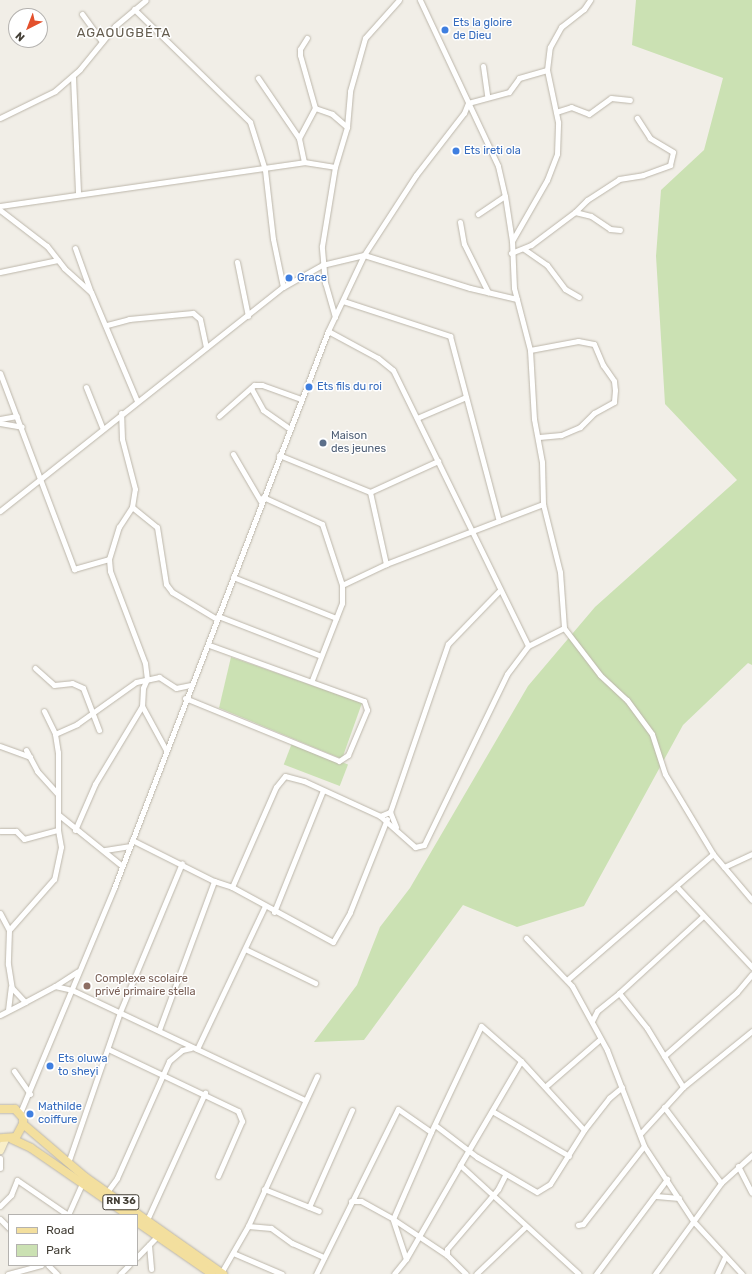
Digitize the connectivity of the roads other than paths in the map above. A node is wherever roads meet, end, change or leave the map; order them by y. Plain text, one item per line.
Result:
1 (146, 0) edge
2 (399, 0) edge
3 (420, 0) edge
4 (590, 0) edge
5 (134, 9) junction
6 (82, 14) dead end
7 (306, 38) dead end
8 (102, 42) junction
9 (483, 66) dead end
10 (547, 70) junction
11 (73, 77) junction
12 (258, 78) dead end
13 (488, 96) junction
14 (630, 100) dead end
15 (468, 103) junction
16 (315, 108) junction
17 (556, 112) junction
18 (464, 113) junction
19 (473, 113) junction
20 (0, 118) edge
21 (637, 118) dead end
22 (347, 126) junction
23 (299, 138) junction
24 (304, 162) junction
25 (335, 167) junction
26 (265, 170) junction
27 (78, 193) junction
28 (505, 196) junction
29 (0, 206) edge
30 (0, 210) edge
31 (575, 212) junction
32 (478, 214) dead end
33 (460, 222) dead end
34 (620, 230) dead end
35 (512, 241) junction
36 (75, 248) dead end
37 (524, 249) junction
38 (511, 253) junction
39 (364, 256) junction
40 (58, 260) junction
41 (237, 262) dead end
42 (322, 265) junction
43 (0, 272) edge
44 (310, 272) junction
45 (324, 276) junction
46 (283, 287) junction
47 (91, 292) junction
48 (488, 292) junction
49 (579, 297) dead end
50 (517, 299) junction
51 (343, 301) junction
52 (248, 316) junction
53 (335, 317) junction
54 (107, 325) junction
55 (328, 331) junction
56 (206, 347) junction
57 (530, 350) junction
58 (0, 373) edge
59 (86, 387) dead end
60 (251, 388) junction
61 (466, 397) junction
62 (300, 399) junction
63 (137, 401) junction
64 (121, 413) junction
65 (17, 416) junction
66 (219, 416) dead end
67 (417, 418) junction
68 (0, 419) edge
69 (0, 423) edge
70 (22, 427) junction
71 (102, 427) junction
72 (289, 428) junction
73 (539, 437) junction
74 (233, 454) dead end
75 (279, 455) junction
76 (438, 462) junction
77 (42, 477) junction
78 (370, 492) junction
79 (262, 500) junction
80 (543, 504) junction
81 (132, 507) junction
82 (0, 511) edge
83 (499, 521) junction
84 (471, 531) junction
85 (109, 558) junction
86 (386, 564) junction
87 (233, 576) junction
88 (342, 585) junction
89 (500, 590) junction
90 (218, 617) junction
91 (336, 618) junction
92 (564, 628) junction
93 (209, 645) junction
94 (528, 646) junction
95 (321, 656) junction
96 (35, 668) dead end
97 (148, 679) junction
98 (312, 680) junction
99 (190, 685) junction
100 (185, 698) junction
101 (142, 706) junction
102 (44, 711) dead end
103 (93, 711) junction
104 (100, 730) dead end
105 (55, 734) junction
106 (0, 746) edge
107 (26, 750) dead end
108 (166, 750) junction
109 (30, 757) junction
110 (323, 790) junction
111 (57, 793) junction
112 (390, 812) junction
113 (59, 815) junction
114 (380, 816) junction
115 (386, 819) junction
116 (397, 829) junction
117 (58, 830) junction
118 (75, 830) junction
119 (0, 831) edge
120 (132, 840) junction
121 (129, 846) junction
122 (105, 850) junction
123 (713, 854) junction
124 (752, 854) edge
125 (182, 863) junction
126 (121, 865) junction
127 (724, 867) junction
128 (214, 882) junction
129 (676, 886) junction
130 (232, 887) junction
131 (752, 900) edge
132 (265, 906) junction
133 (274, 912) junction
134 (0, 913) edge
135 (703, 916) junction
136 (9, 930) junction
137 (526, 938) dead end
138 (245, 949) junction
139 (752, 967) edge
140 (78, 971) junction
141 (752, 974) edge
142 (567, 980) junction
143 (315, 983) dead end
144 (12, 986) junction
145 (55, 986) junction
146 (72, 990) junction
147 (620, 993) junction
148 (25, 1002) junction
149 (8, 1010) junction
150 (586, 1011) junction
151 (597, 1011) junction
152 (120, 1012) junction
153 (0, 1015) edge
154 (592, 1021) junction
155 (159, 1030) junction
156 (752, 1031) edge
157 (600, 1039) junction
158 (181, 1043) junction
159 (191, 1048) junction
160 (108, 1049) junction
161 (198, 1049) junction
162 (182, 1050) junction
163 (664, 1056) junction
164 (522, 1061) junction
165 (14, 1071) dead end
166 (163, 1074) junction
167 (317, 1076) dead end
168 (546, 1086) junction
169 (622, 1087) junction
170 (683, 1087) junction
171 (205, 1093) junction
172 (30, 1094) junction
173 (306, 1100) junction
174 (664, 1107) junction
175 (0, 1109) edge
176 (352, 1110) dead end
177 (492, 1111) junction
178 (20, 1113) junction
179 (23, 1124) junction
180 (435, 1125) junction
181 (584, 1130) junction
182 (432, 1132) junction
183 (640, 1134) junction
184 (6, 1139) edge
185 (644, 1146) junction
186 (0, 1150) edge
187 (469, 1151) junction
188 (752, 1155) edge
189 (569, 1156) junction
190 (0, 1158) edge
191 (68, 1163) junction
192 (460, 1165) junction
193 (738, 1166) junction
194 (0, 1168) edge
195 (218, 1176) dead end
196 (505, 1176) junction
197 (667, 1179) junction
198 (82, 1182) junction
199 (721, 1183) junction
200 (264, 1189) junction
201 (107, 1192) junction
202 (355, 1192) junction
203 (752, 1193) edge
204 (492, 1195) junction
205 (656, 1196) junction
206 (679, 1198) junction
207 (351, 1201) junction
208 (360, 1201) junction
209 (0, 1206) edge
210 (309, 1207) junction
211 (319, 1211) dead end
212 (67, 1214) edge
213 (68, 1214) edge
214 (127, 1214) edge
215 (0, 1219) edge
216 (393, 1219) junction
217 (147, 1220) junction
218 (694, 1222) junction
219 (138, 1223) edge
220 (578, 1225) dead end
221 (248, 1226) junction
222 (526, 1226) junction
223 (8, 1227) edge
224 (157, 1236) junction
225 (421, 1236) junction
226 (149, 1245) junction
227 (233, 1253) junction
228 (447, 1255) junction
229 (138, 1256) edge
230 (324, 1257) junction
231 (725, 1257) junction
232 (406, 1259) junction
233 (38, 1266) edge
234 (50, 1266) edge
235 (128, 1266) edge
236 (151, 1269) dead end
237 (202, 1271) edge
238 (222, 1273) edge
239 (8, 1274) edge
240 (57, 1274) edge
241 (120, 1274) edge
242 (212, 1274) edge
243 (282, 1274) edge
244 (316, 1274) edge
245 (394, 1274) edge
246 (466, 1274) edge
247 (476, 1274) edge
248 (579, 1274) edge
249 (596, 1274) edge
250 (655, 1274) edge
251 (717, 1274) edge
252 (742, 1274) edge

1 - 5 street
2 - 22 street
3 - 15 street
4 - 10 street
5 - 8 street
5 - 26 street
6 - 8 street
7 - 16 street
8 - 11 street
9 - 13 street
10 - 13 street
10 - 17 street
11 - 20 street
11 - 27 street
12 - 23 street
13 - 15 street
14 - 17 street
15 - 18 street
15 - 19 street
16 - 22 street
16 - 23 street
17 - 35 street
18 - 19 street
18 - 39 street
19 - 28 street
21 - 31 street
22 - 25 street
23 - 24 street
24 - 25 street
24 - 26 street
25 - 42 street
26 - 27 street
26 - 46 street
27 - 29 street
28 - 32 street
28 - 35 street
30 - 40 street
31 - 34 street
31 - 37 street
33 - 48 street
35 - 38 street
36 - 47 street
37 - 38 street
37 - 49 street
38 - 50 street
39 - 42 street
39 - 48 street
39 - 51 street
40 - 43 street
40 - 47 street
41 - 52 street
42 - 44 street
42 - 45 street
44 - 45 street
44 - 46 street
45 - 53 street
46 - 52 street
47 - 54 street
48 - 50 street
50 - 57 street
51 - 53 street
51 - 61 street
52 - 56 street
53 - 55 street
54 - 56 street
54 - 63 street
55 - 62 street
55 - 67 street
56 - 63 street
57 - 73 street
57 - 73 street
58 - 65 street
59 - 71 street
60 - 62 street
60 - 66 street
60 - 72 street
61 - 67 street
61 - 83 street
62 - 72 street
63 - 64 street
64 - 71 street
64 - 81 street
65 - 68 street
65 - 70 street
67 - 76 street
69 - 70 street
70 - 77 street
71 - 77 street
72 - 75 street
73 - 80 street
74 - 79 street
75 - 78 street
75 - 79 street
76 - 78 street
76 - 84 street
77 - 82 street
77 - 85 street
78 - 86 street
79 - 87 street
79 - 88 street
80 - 83 street
80 - 92 street
81 - 85 street
81 - 90 street
83 - 84 street
84 - 86 street
84 - 89 street
85 - 97 street
86 - 88 street
87 - 90 street
87 - 91 street
88 - 91 street
89 - 94 street
89 - 112 street
90 - 93 street
90 - 95 street
91 - 95 street
92 - 94 street
92 - 123 street
93 - 98 street
93 - 99 street
94 - 116 street
95 - 98 street
96 - 103 street
97 - 99 street
97 - 101 street
97 - 103 street
98 - 100 street
99 - 100 street
100 - 108 street
101 - 108 street
101 - 118 street
102 - 105 street
103 - 104 street
103 - 105 street
105 - 111 street
106 - 109 street
107 - 109 street
108 - 120 street
109 - 111 street
110 - 114 street
110 - 130 street
110 - 133 street
111 - 113 street
112 - 114 street
112 - 116 street
113 - 117 street
113 - 118 street
114 - 115 street
115 - 116 street
115 - 133 street
117 - 119 street
117 - 136 street
118 - 122 street
120 - 121 street
120 - 125 street
121 - 122 street
121 - 126 street
122 - 126 street
123 - 127 street
123 - 129 street
124 - 127 street
125 - 128 street
125 - 152 street
126 - 140 street
127 - 131 street
128 - 130 street
128 - 155 street
129 - 135 street
129 - 142 street
130 - 132 street
132 - 133 street
132 - 138 street
134 - 136 street
135 - 139 street
135 - 147 street
136 - 144 street
137 - 142 street
138 - 143 street
138 - 161 street
140 - 145 street
140 - 146 street
141 - 163 street
142 - 150 street
144 - 148 street
144 - 149 street
145 - 146 street
145 - 148 street
146 - 152 street
146 - 172 street
147 - 151 street
147 - 163 street
148 - 149 street
149 - 153 street
150 - 151 street
150 - 154 street
151 - 154 street
152 - 155 street
152 - 160 street
154 - 157 street
155 - 158 street
156 - 170 street
157 - 168 street
157 - 169 street
158 - 159 street
158 - 162 street
159 - 161 street
159 - 162 street
160 - 166 street
160 - 191 street
161 - 173 street
162 - 166 street
163 - 170 street
164 - 168 street
164 - 177 street
164 - 180 street
165 - 172 street
166 - 171 street
166 - 201 street
167 - 173 street
168 - 181 street
169 - 181 street
169 - 183 street
170 - 174 street
171 - 195 street
171 - 217 street
172 - 178 street
173 - 200 street
174 - 183 street
174 - 199 street
175 - 178 main road
176 - 210 street
177 - 187 street
177 - 189 street
178 - 179 main road
179 - 184 main road
179 - 191 main road, RN 36
180 - 182 street
180 - 187 street
181 - 189 street
182 - 202 street
182 - 216 street
183 - 185 street
184 - 186 main road
184 - 198 main road, RN 36
185 - 197 street
185 - 220 street
187 - 192 street
187 - 196 street
188 - 193 street
189 - 196 street
190 - 194 street
191 - 201 main road, RN 36
192 - 204 street
192 - 225 street
193 - 199 street
193 - 203 street
196 - 204 street
197 - 205 street
197 - 206 street
198 - 213 street
198 - 214 main road, RN 36
199 - 218 street
200 - 210 street
200 - 221 street
201 - 217 main road, RN 36
202 - 207 street
202 - 208 street
204 - 222 street
204 - 228 street
205 - 206 street
205 - 249 street
206 - 218 street
207 - 208 street
207 - 230 street
208 - 216 street
209 - 212 street
210 - 211 street
215 - 223 street
216 - 225 street
216 - 232 street
217 - 238 main road, RN 36
218 - 231 street
218 - 250 street
219 - 224 main road, RN 36
221 - 227 street
221 - 230 street
222 - 247 street
222 - 248 street
224 - 226 street
224 - 237 main road, RN 36
225 - 228 street
225 - 232 street
226 - 229 street
226 - 236 street
227 - 238 street
227 - 243 street
228 - 246 street
230 - 244 street
231 - 251 street
231 - 252 street
232 - 245 street
233 - 239 street
234 - 240 street
235 - 241 street
237 - 242 main road, RN 36

